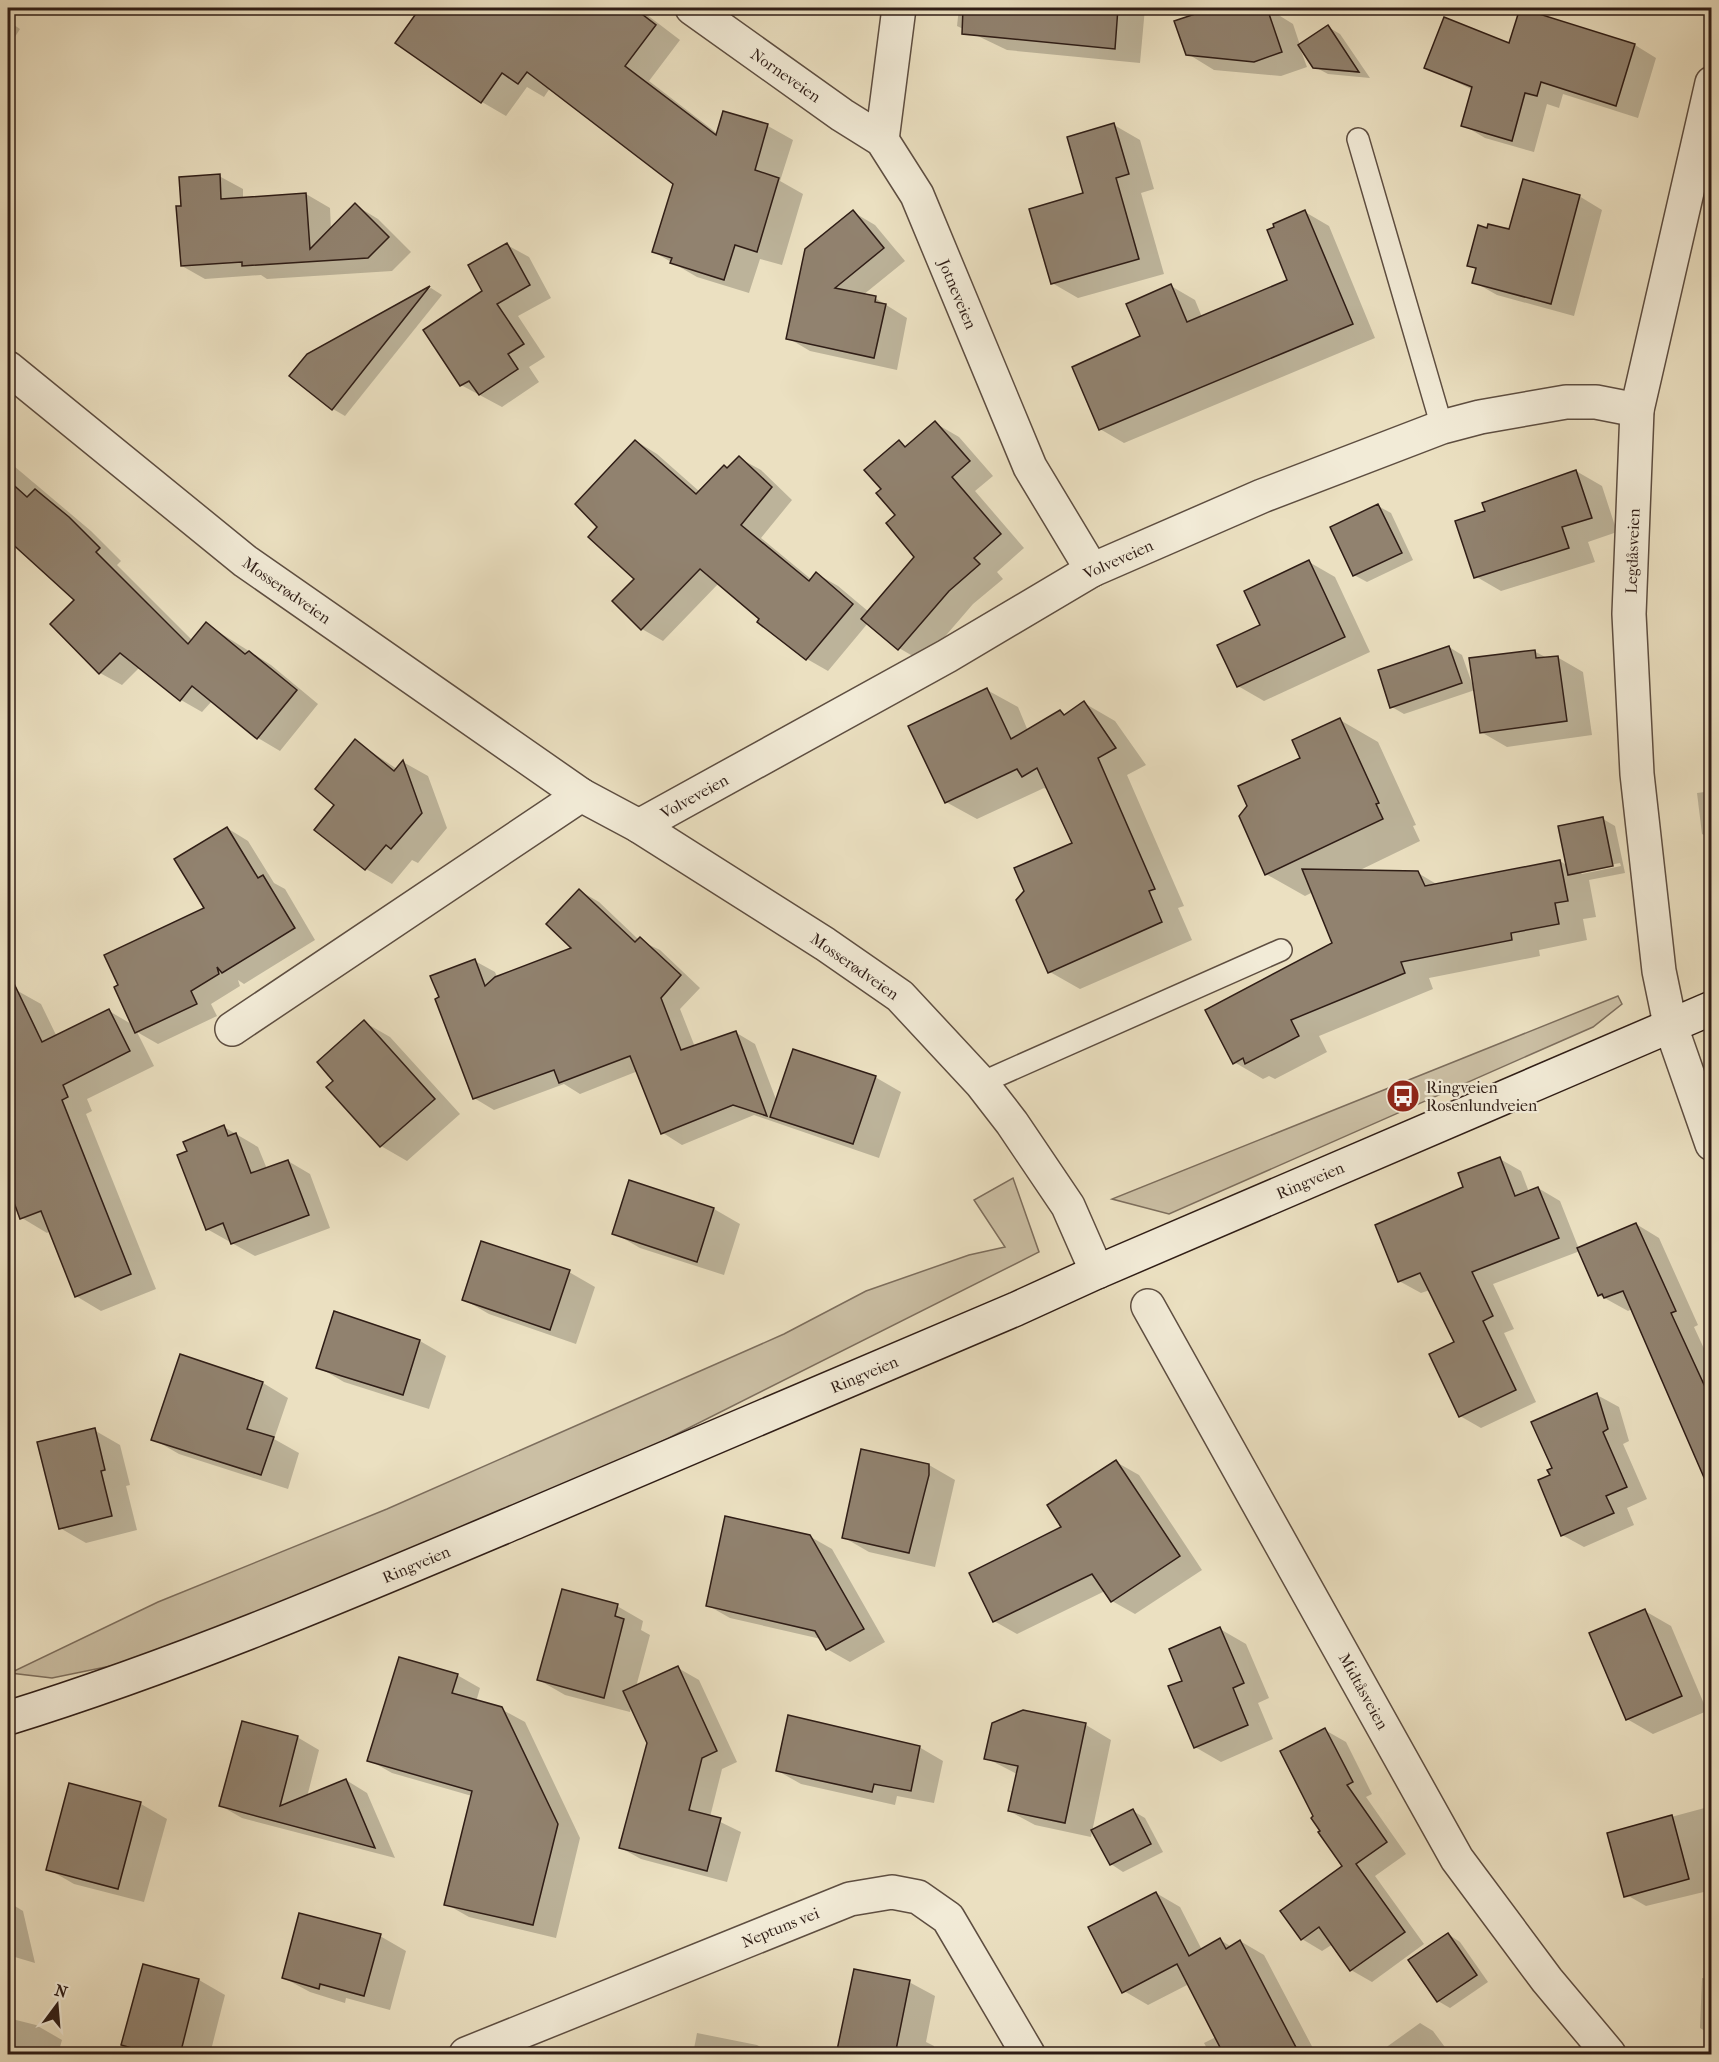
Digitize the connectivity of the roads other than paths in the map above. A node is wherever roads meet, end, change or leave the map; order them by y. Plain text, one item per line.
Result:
1 (692, 8) edge
2 (899, 8) edge
3 (1712, 83) edge
4 (1358, 139) dead end
5 (882, 140) junction
6 (8, 368) edge
7 (1637, 410) junction
8 (1442, 427) junction
9 (1092, 570) junction
10 (580, 795) junction
11 (639, 826) junction
12 (1281, 950) dead end
13 (1712, 1008) edge
14 (1670, 1024) junction
15 (232, 1029) dead end
16 (981, 1083) junction
17 (1712, 1144) edge
18 (1097, 1272) junction
19 (1148, 1306) dead end
20 (8, 1718) edge
21 (466, 2055) edge
22 (1028, 2055) edge
23 (1610, 2055) edge

1 - 5 street, Norneveien
2 - 5 street
3 - 7 street, Legdåsveien
4 - 8 lane
5 - 9 street, Jotneveien
6 - 10 street, Mosserødveien
7 - 8 street, Volveveien
7 - 14 street, Legdåsveien
8 - 9 street, Volveveien
9 - 11 street, Volveveien
10 - 11 street, Mosserødveien
10 - 15 street
11 - 16 street, Mosserødveien
12 - 16 lane
13 - 14 street, Ringveien
14 - 17 street, Legdåsveien
14 - 18 street, Ringveien
16 - 18 street, Mosserødveien
18 - 20 street, Ringveien
19 - 23 street, Midtåsveien
21 - 22 street, Neptuns vei

